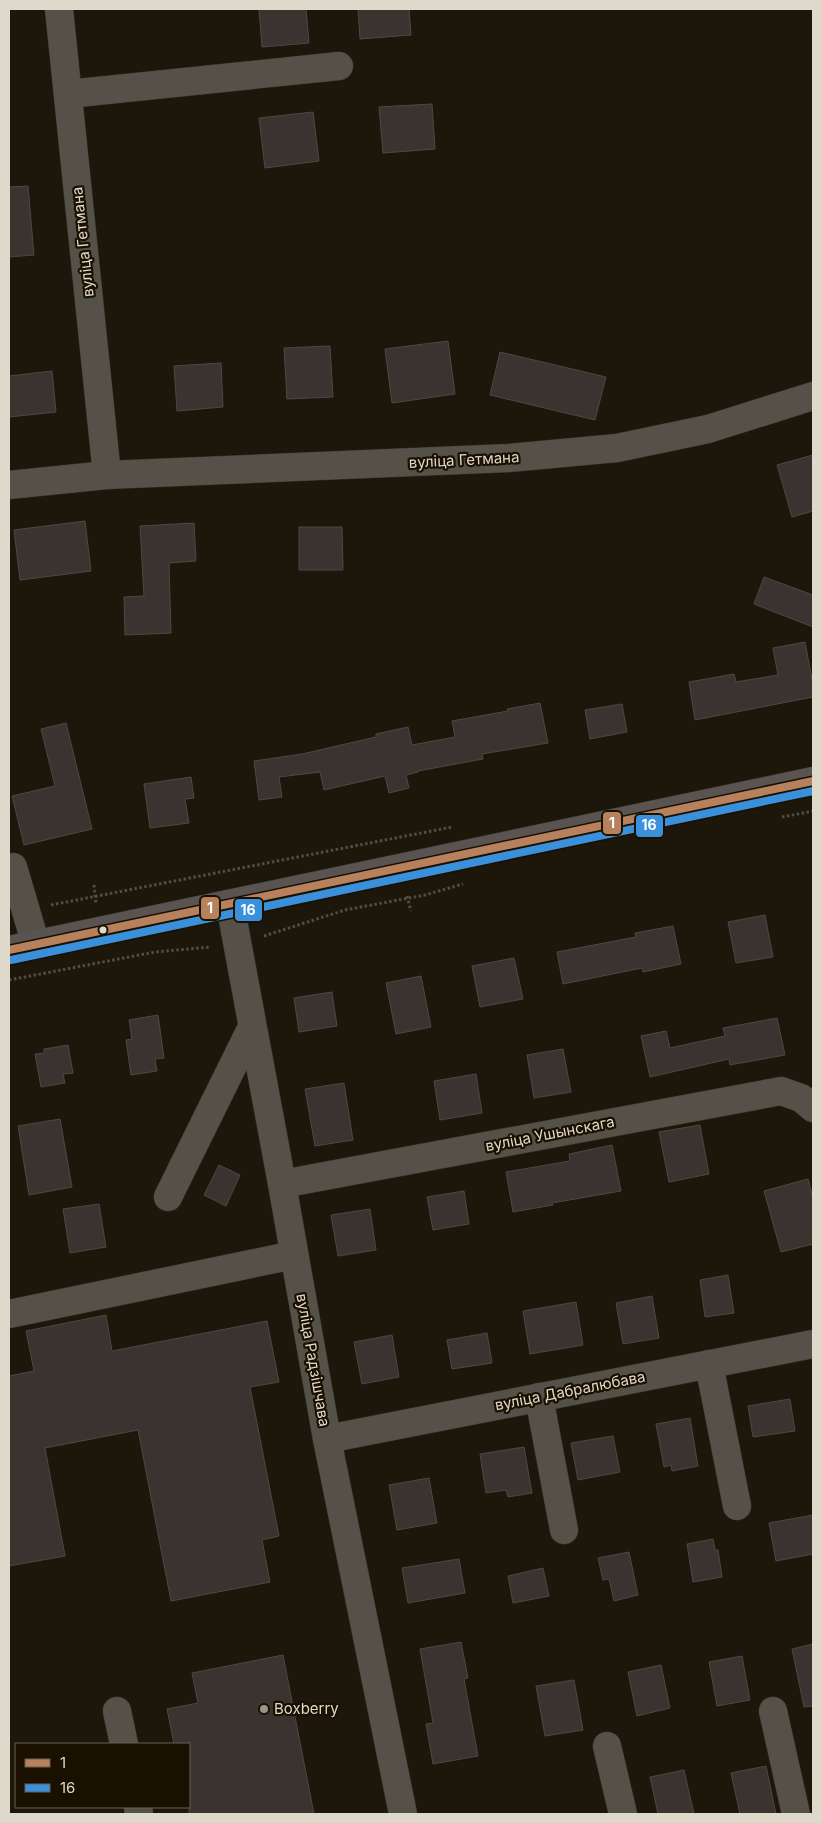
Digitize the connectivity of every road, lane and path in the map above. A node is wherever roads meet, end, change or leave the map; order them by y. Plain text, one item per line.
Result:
1 (59, 9) edge
2 (340, 66) dead end
3 (68, 94) junction
4 (813, 396) edge
5 (107, 475) junction
6 (9, 485) edge
7 (813, 781) edge
8 (813, 811) edge
9 (774, 819) dead end
10 (459, 826) dead end
11 (9, 868) edge
12 (472, 882) dead end
13 (23, 902) junction
14 (230, 904) junction
15 (36, 945) junction
16 (237, 945) junction
17 (9, 950) edge
18 (9, 980) edge
19 (252, 1027) junction
20 (813, 1108) edge
21 (282, 1184) junction
22 (168, 1197) dead end
23 (294, 1255) junction
24 (9, 1314) edge
25 (813, 1344) edge
26 (709, 1364) junction
27 (539, 1397) junction
28 (327, 1439) junction
29 (737, 1506) dead end
30 (564, 1530) dead end
31 (117, 1711) dead end
32 (772, 1711) dead end
33 (124, 1743) edge
34 (607, 1746) dead end
35 (403, 1814) edge
36 (623, 1814) edge
37 (796, 1814) edge

1 - 3 street, вуліца Гетмана
2 - 3 street
3 - 5 street, вуліца Гетмана
4 - 5 street, вуліца Гетмана
5 - 6 street, вуліца Гетмана
7 - 14 main road
8 - 9 path
10 - 13 path
11 - 13 street
12 - 16 path
13 - 15 street
14 - 15 main road
14 - 16 street, вуліца Радзішчава
15 - 17 main road
16 - 18 path
16 - 19 street, вуліца Радзішчава
19 - 21 street, вуліца Радзішчава
19 - 22 street
20 - 21 street, вуліца Ушынскага
21 - 23 street, вуліца Радзішчава
23 - 24 street
23 - 28 street, вуліца Радзішчава
25 - 26 street, вуліца Дабралюбава
26 - 27 street, вуліца Дабралюбава
26 - 29 street
27 - 28 street, вуліца Дабралюбава
27 - 30 street
28 - 35 street, вуліца Радзішчава
31 - 33 street
32 - 37 street
34 - 36 street

